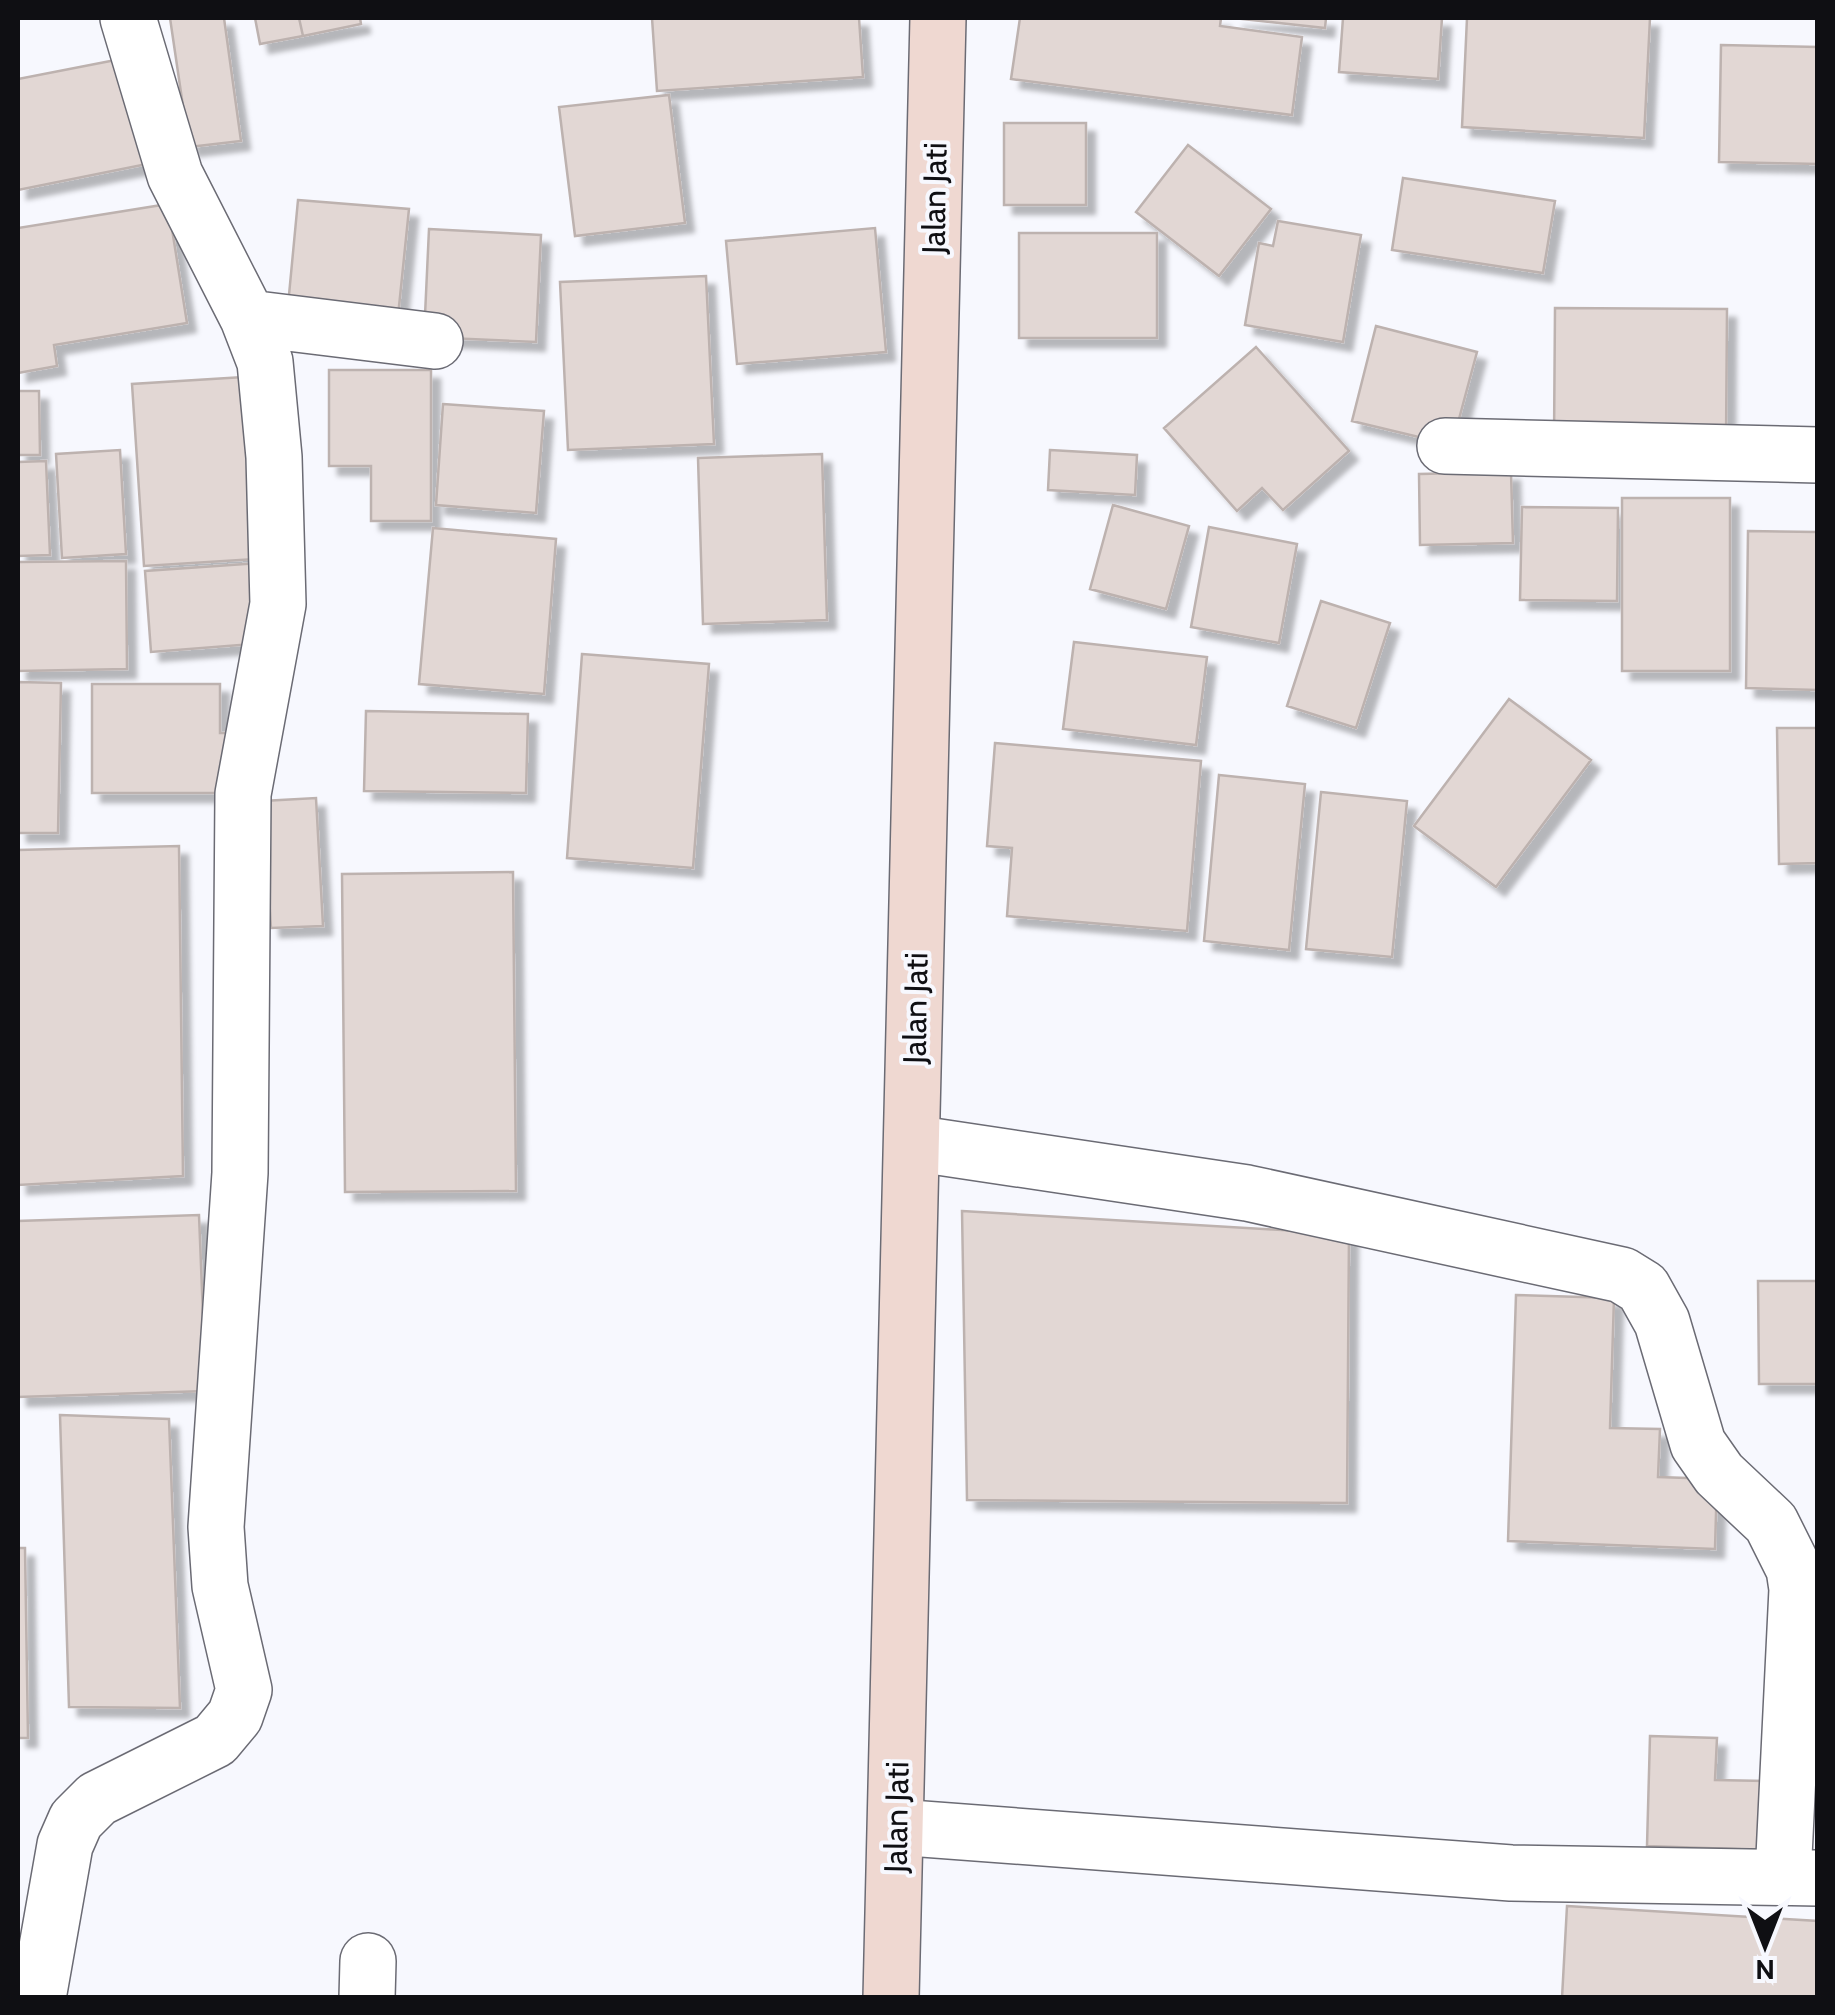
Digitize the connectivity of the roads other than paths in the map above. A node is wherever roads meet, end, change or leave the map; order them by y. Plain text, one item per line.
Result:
1 (128, 18) edge
2 (938, 18) edge
3 (248, 318) junction
4 (435, 341) dead end
5 (1445, 446) dead end
6 (1818, 455) edge
7 (912, 1143) junction
8 (1806, 1569) edge
9 (896, 1827) junction
10 (1800, 1877) edge
11 (38, 1998) edge
12 (891, 1998) edge

1 - 3 street
2 - 7 street, Jalan Jati
3 - 4 street
3 - 11 street
5 - 6 street
7 - 8 street
7 - 9 street, Jalan Jati
8 - 10 street
9 - 10 street
9 - 12 street, Jalan Jati

